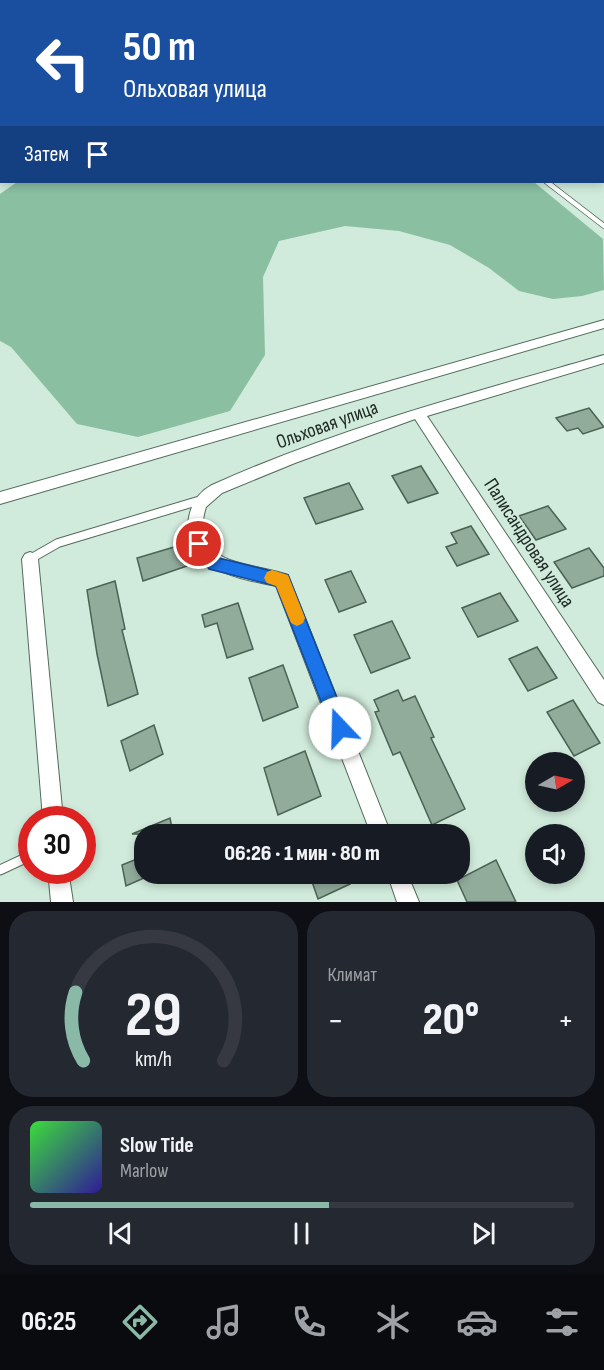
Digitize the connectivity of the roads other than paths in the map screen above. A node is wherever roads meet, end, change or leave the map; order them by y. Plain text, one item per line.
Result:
1 (549, 183) edge
2 (604, 226) edge
3 (604, 324) edge
4 (604, 359) edge
5 (418, 413) junction
6 (0, 498) edge
7 (204, 499) junction
8 (30, 559) joint
9 (604, 696) edge
10 (51, 806) edge
11 (377, 824) edge
12 (18, 862) edge
13 (0, 870) edge
14 (60, 884) edge
15 (401, 884) edge
16 (62, 902) edge
17 (408, 902) edge

1 - 2 lane
3 - 6 street
4 - 5 street, Ольховая улица
5 - 7 street, Ольховая улица
5 - 9 street, Палисандровая улица
7 - 8 lane
7 - 11 street
8 - 10 street
12 - 13 lane
14 - 16 street
15 - 17 street

